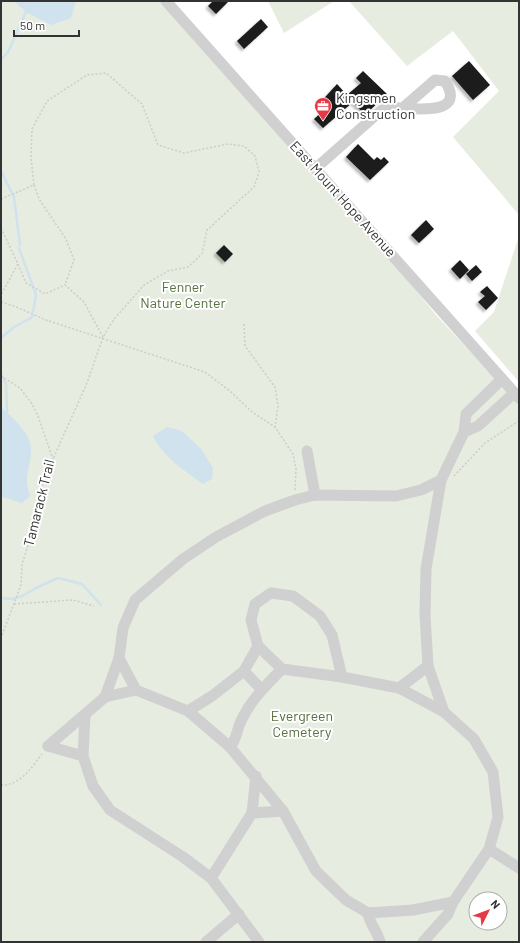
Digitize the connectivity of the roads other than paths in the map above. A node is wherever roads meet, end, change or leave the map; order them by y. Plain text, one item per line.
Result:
1 (166, 1) edge
2 (404, 107) dead end
3 (316, 168) junction
4 (502, 379) junction
5 (516, 395) edge
6 (464, 432) junction
7 (307, 451) dead end
8 (441, 480) junction
9 (315, 496) junction
10 (258, 646) junction
11 (119, 658) junction
12 (428, 666) junction
13 (282, 669) junction
14 (244, 671) junction
15 (342, 677) junction
16 (399, 688) junction
17 (261, 689) junction
18 (136, 690) junction
19 (105, 697) junction
20 (188, 711) junction
21 (444, 712) junction
22 (85, 716) junction
23 (230, 747) junction
24 (83, 756) junction
25 (256, 776) junction
26 (283, 811) junction
27 (252, 813) junction
28 (489, 849) junction
29 (519, 868) edge
30 (211, 878) junction
31 (453, 902) junction
32 (368, 913) junction
33 (239, 914) junction
34 (206, 942) edge
35 (259, 942) edge
36 (380, 942) edge
37 (423, 942) edge

1 - 3 street, East Mount Hope Avenue
2 - 3 street
3 - 4 street, East Mount Hope Avenue
4 - 5 street, East Mount Hope Avenue
4 - 6 street
5 - 6 street
6 - 8 street
7 - 9 street
8 - 9 street
8 - 12 street
9 - 11 street
10 - 13 street
10 - 14 street
10 - 15 street
11 - 18 street
11 - 19 street
12 - 16 street
12 - 21 street
13 - 15 street
13 - 17 street
14 - 17 street
14 - 20 street
15 - 16 street
16 - 21 street
17 - 23 street
18 - 19 street
18 - 20 street
19 - 22 street
20 - 23 street
21 - 28 street
22 - 24 street
22 - 24 street
23 - 25 street
24 - 30 street
25 - 26 street
25 - 27 street
26 - 27 street
26 - 32 street
27 - 30 street
28 - 29 street
28 - 31 street
30 - 33 street
31 - 32 street
31 - 37 street
32 - 36 street
33 - 34 street
33 - 35 street

